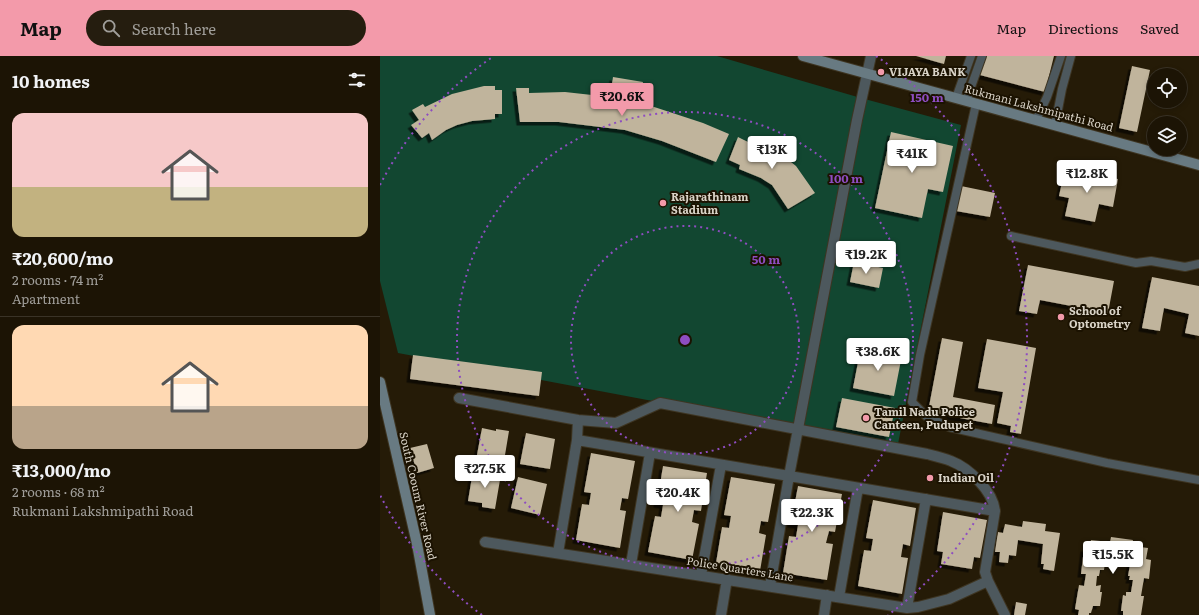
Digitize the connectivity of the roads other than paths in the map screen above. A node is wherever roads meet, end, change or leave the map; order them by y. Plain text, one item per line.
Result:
1 (803, 56) edge
2 (871, 56) edge
3 (971, 56) edge
4 (982, 56) edge
5 (1061, 56) edge
6 (1071, 56) edge
7 (868, 74) junction
8 (966, 101) junction
9 (1036, 120) junction
10 (1055, 125) junction
11 (1199, 165) edge
12 (1011, 236) dead end
13 (1199, 264) edge
14 (380, 382) edge
15 (459, 398) dead end
16 (578, 420) junction
17 (798, 429) junction
18 (577, 440) junction
19 (650, 453) junction
20 (721, 465) junction
21 (789, 476) junction
22 (1199, 480) edge
23 (858, 488) junction
24 (926, 499) junction
25 (995, 511) junction
26 (485, 542) dead end
27 (558, 553) junction
28 (631, 564) junction
29 (701, 575) junction
30 (727, 579) junction
31 (988, 581) junction
32 (770, 586) junction
33 (827, 595) junction
34 (839, 597) junction
35 (902, 610) edge
36 (430, 615) edge
37 (721, 615) edge
38 (824, 615) edge
39 (1005, 615) edge

1 - 7 street, Rukmani Lakshmipathi Road
2 - 7 street
3 - 8 lane
4 - 8 lane
5 - 9 lane
6 - 10 lane
7 - 8 street, Rukmani Lakshmipathi Road
7 - 17 street
8 - 9 street, Rukmani Lakshmipathi Road
8 - 22 lane
9 - 10 street, Rukmani Lakshmipathi Road
10 - 11 street, Rukmani Lakshmipathi Road
12 - 13 lane
14 - 36 street, South Cooum River Road
15 - 16 street
16 - 17 street
16 - 18 street
17 - 21 street
17 - 25 street
18 - 19 street
18 - 27 street
19 - 20 street
19 - 28 street
20 - 21 street
20 - 29 street
21 - 23 street
21 - 32 street
23 - 24 street
23 - 34 street
24 - 25 street
24 - 35 street
25 - 31 street
26 - 27 street, Police Quarters Lane
27 - 28 street, Police Quarters Lane
28 - 29 street, Police Quarters Lane
29 - 30 street, Police Quarters Lane
30 - 32 street, Police Quarters Lane
30 - 37 street
31 - 35 street, Police Quarters Lane
31 - 39 street
32 - 33 street, Police Quarters Lane
33 - 34 street, Police Quarters Lane
33 - 38 street
34 - 35 street, Police Quarters Lane

